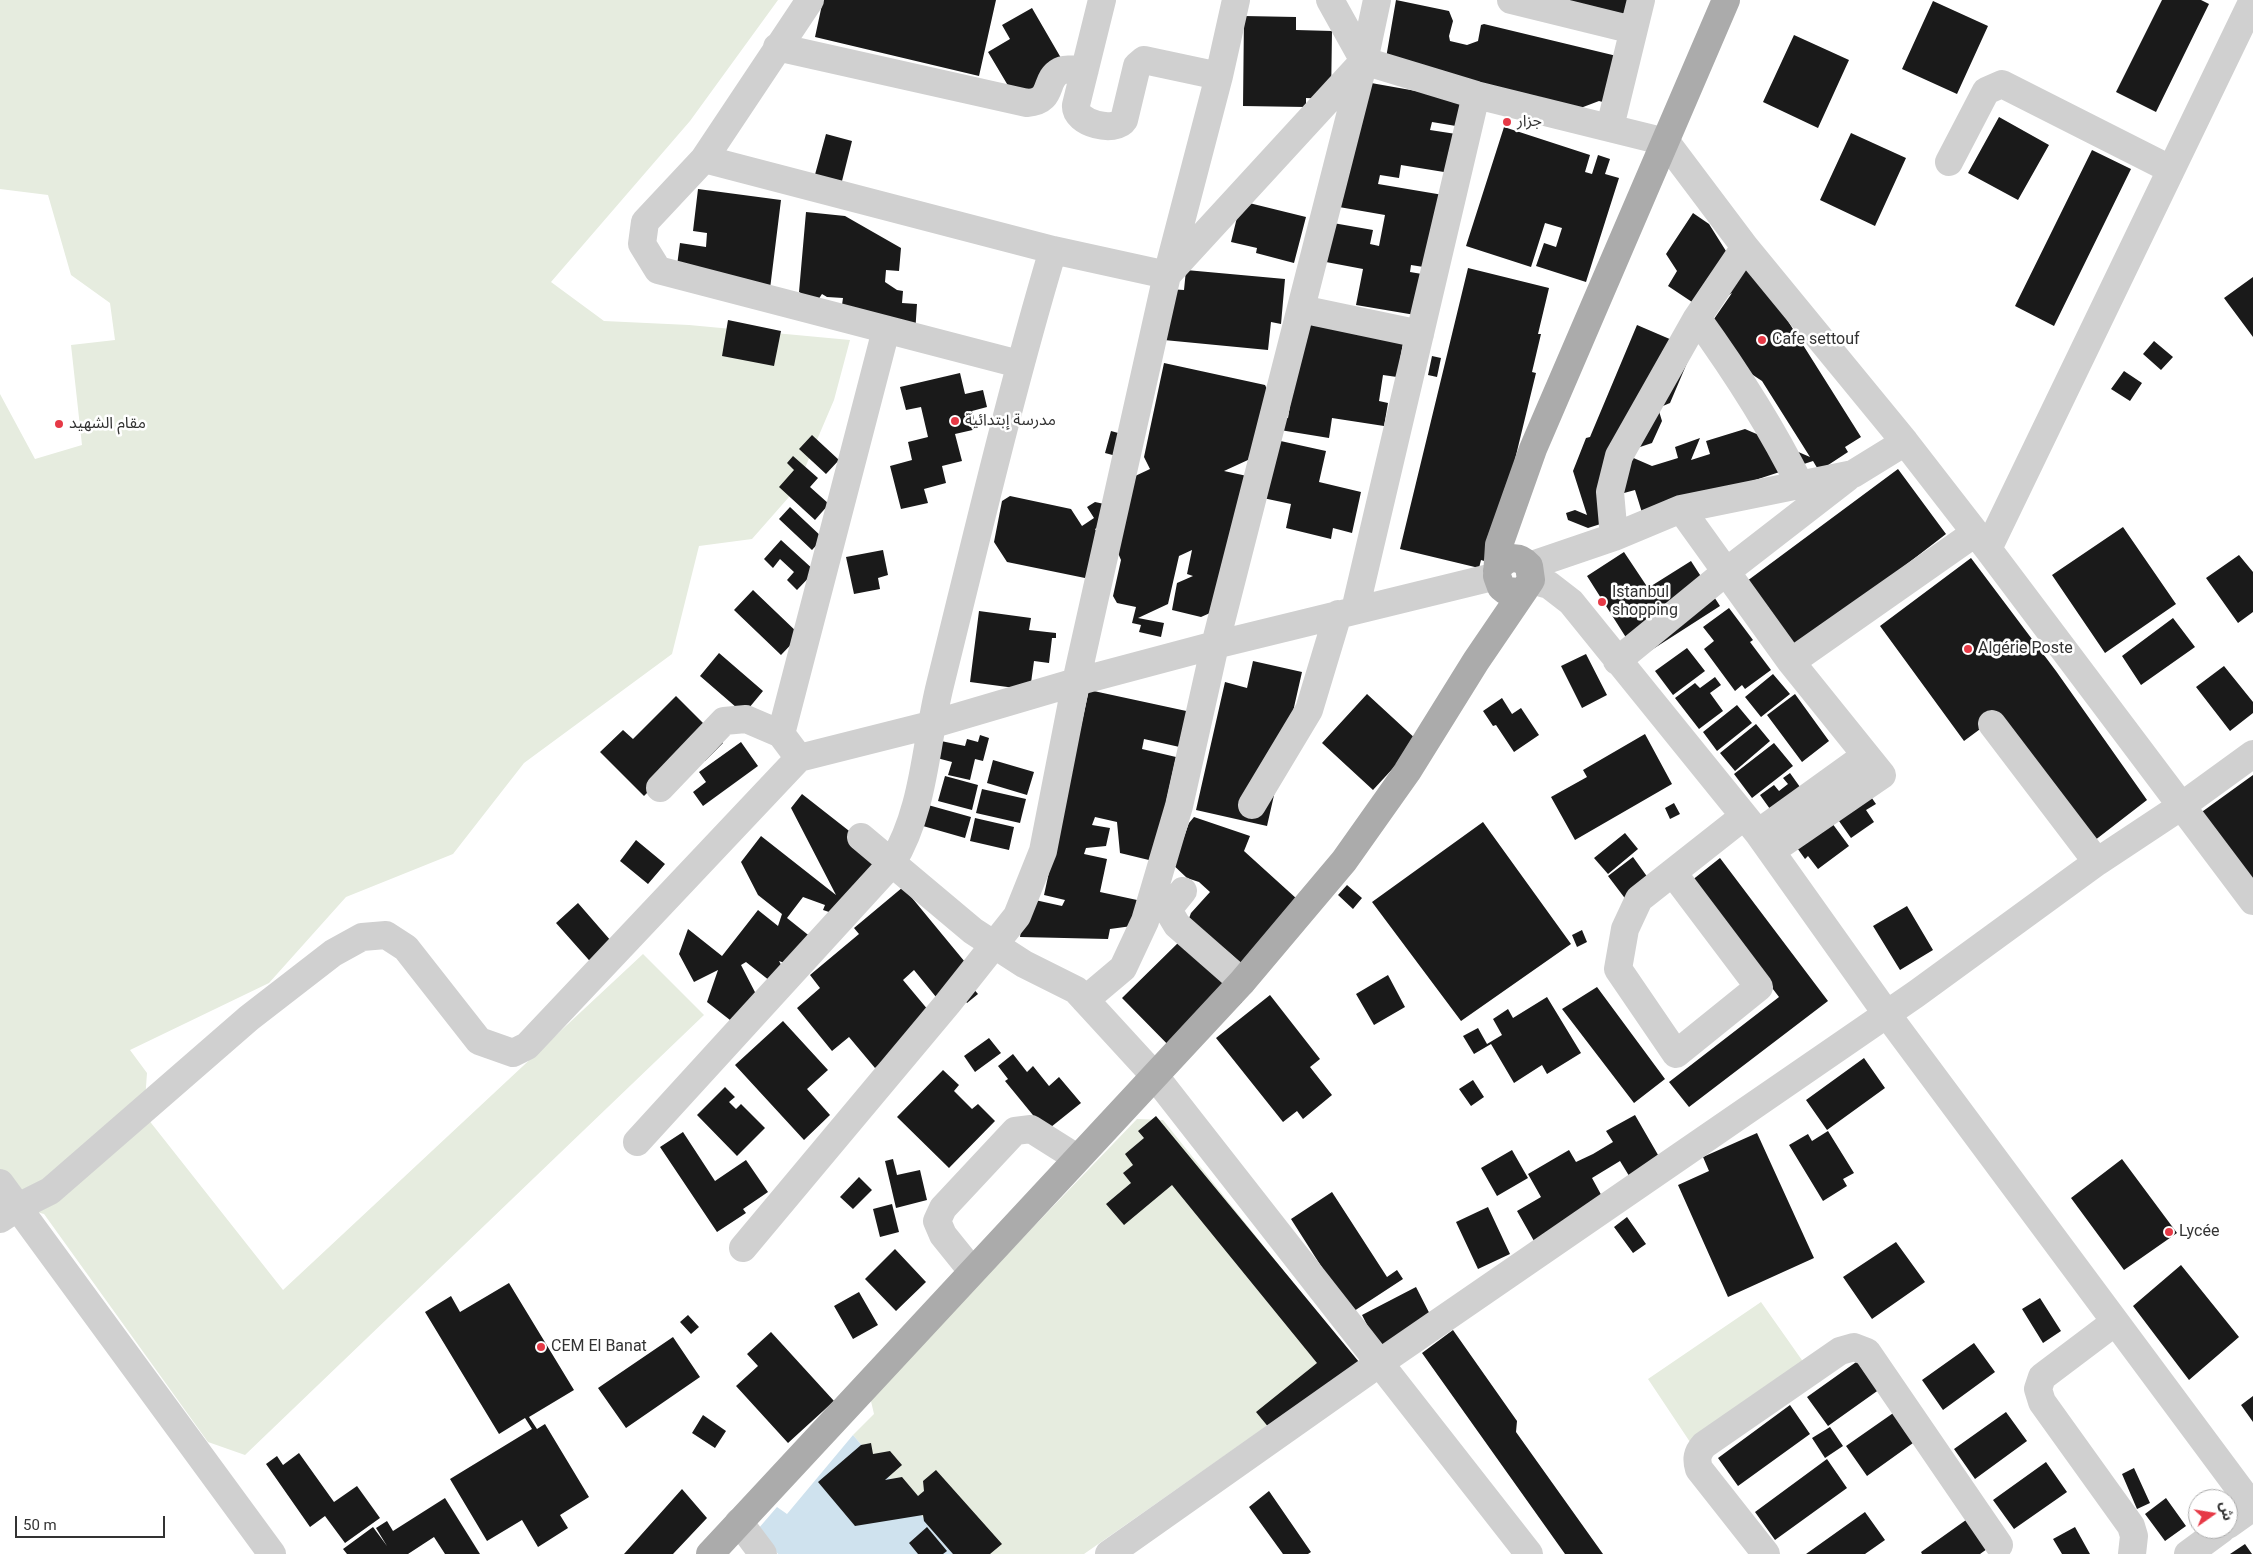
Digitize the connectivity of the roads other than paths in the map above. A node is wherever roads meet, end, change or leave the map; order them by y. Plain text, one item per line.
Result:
1 (810, 0) edge
2 (1102, 0) edge
3 (1236, 0) edge
4 (1330, 0) edge
5 (1377, 0) edge
6 (1514, 0) edge
7 (1641, 0) edge
8 (1726, 0) edge
9 (2253, 0) edge
10 (1633, 30) junction
11 (777, 47) junction
12 (1364, 61) junction
13 (1085, 69) junction
14 (1219, 76) junction
15 (1476, 95) junction
16 (1610, 128) junction
17 (1666, 142) junction
18 (704, 159) junction
19 (1949, 162) dead end
20 (2170, 169) junction
21 (1745, 247) junction
22 (1053, 250) junction
23 (1168, 275) junction
24 (1301, 309) junction
25 (1697, 318) junction
26 (886, 330) junction
27 (1420, 334) junction
28 (1019, 364) junction
29 (1905, 442) junction
30 (1852, 474) junction
31 (1800, 485) junction
32 (1681, 510) junction
33 (1614, 537) junction
34 (1981, 541) junction
35 (1727, 571) junction
36 (1514, 574) junction
37 (1346, 612) junction
38 (1215, 645) junction
39 (1617, 661) junction
40 (1791, 662) junction
41 (1076, 682) junction
42 (1992, 724) dead end
43 (930, 725) junction
44 (781, 734) junction
45 (2253, 754) edge
46 (799, 758) junction
47 (660, 788) dead end
48 (1252, 805) dead end
49 (2180, 807) junction
50 (1758, 834) junction
51 (862, 837) dead end
52 (2097, 862) junction
53 (892, 863) junction
54 (1673, 873) junction
55 (1183, 891) dead end
56 (2253, 901) edge
57 (994, 944) junction
58 (1242, 982) junction
59 (1085, 1000) junction
60 (1886, 1013) junction
61 (1154, 1075) junction
62 (637, 1142) dead end
63 (1077, 1158) junction
64 (0, 1183) edge
65 (9, 1213) edge
66 (743, 1248) dead end
67 (972, 1271) junction
68 (2115, 1322) junction
69 (1381, 1362) junction
70 (2238, 1518) edge
71 (738, 1522) junction
72 (2208, 1539) edge
73 (1999, 1545) dead end
74 (1121, 1551) edge
75 (272, 1554) edge
76 (710, 1554) edge
77 (763, 1554) edge
78 (1529, 1554) edge
79 (1766, 1554) edge
80 (2132, 1554) edge
81 (2188, 1554) edge

1 - 11 street
2 - 13 street
3 - 14 street
4 - 12 street
5 - 12 street
6 - 10 street
7 - 10 street
8 - 17 main road
9 - 20 street
10 - 16 street
11 - 13 street
11 - 18 street
12 - 15 street
12 - 23 street
12 - 24 street
13 - 14 street
14 - 23 street
15 - 16 street
15 - 27 street
16 - 17 street
17 - 21 street
17 - 36 main road
18 - 22 street
18 - 26 street
19 - 20 street
20 - 34 street
21 - 25 street
21 - 29 street
22 - 23 street
22 - 28 street
23 - 41 street
24 - 27 street
24 - 38 street
25 - 31 street
25 - 33 street
26 - 28 street
26 - 44 street
27 - 37 street
28 - 43 street
29 - 30 street
29 - 34 street
30 - 31 street
30 - 35 street
31 - 32 street
32 - 33 street
32 - 35 street
33 - 36 street
34 - 40 street
34 - 49 street
35 - 39 street
35 - 40 street
36 - 37 street
36 - 39 street
36 - 58 main road
37 - 38 street
37 - 48 street
38 - 41 street
38 - 59 street
39 - 50 street
40 - 50 street
41 - 43 street
41 - 57 street
42 - 52 street
43 - 46 street
43 - 53 street
44 - 46 street
44 - 47 street
45 - 49 street
46 - 65 street
49 - 52 street
49 - 56 street
50 - 54 street
50 - 60 street
51 - 53 street
52 - 60 street
53 - 57 street
53 - 62 street
54 - 54 street
55 - 58 street
57 - 59 street
57 - 66 street
58 - 61 main road
59 - 61 street
60 - 68 street
60 - 69 street
61 - 63 main road
61 - 69 street
63 - 67 main road
63 - 67 street
64 - 65 street
65 - 75 street
67 - 71 main road
68 - 70 street
68 - 80 street
69 - 74 street
69 - 78 street
71 - 76 main road
71 - 77 street
72 - 81 street
73 - 79 street

